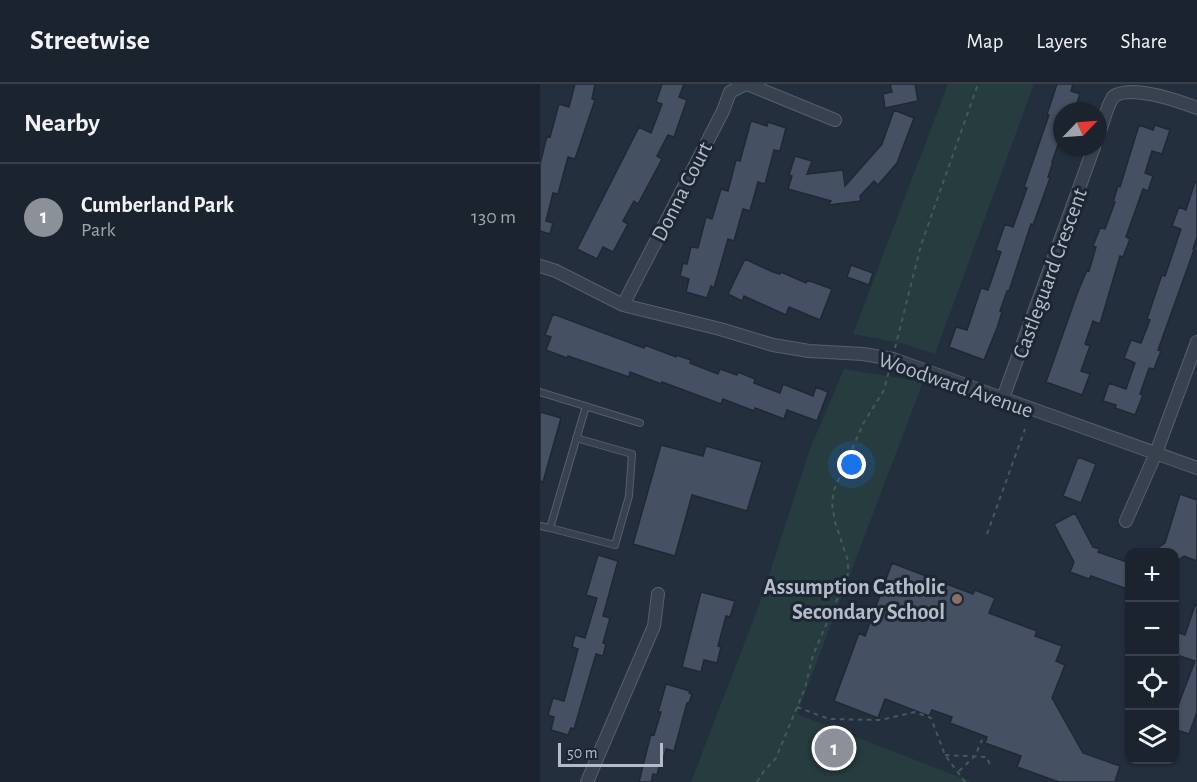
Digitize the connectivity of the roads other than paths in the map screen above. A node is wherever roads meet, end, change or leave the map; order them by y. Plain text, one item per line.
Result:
1 (746, 84) edge
2 (1197, 108) edge
3 (1107, 112) edge
4 (835, 120) dead end
5 (1091, 156) edge
6 (540, 266) edge
7 (623, 305) junction
8 (1197, 342) edge
9 (540, 392) edge
10 (1003, 398) junction
11 (586, 406) junction
12 (640, 423) dead end
13 (576, 438) junction
14 (1156, 453) junction
15 (1197, 468) edge
16 (1126, 521) dead end
17 (540, 526) edge
18 (550, 528) junction
19 (658, 594) dead end
20 (587, 782) edge

1 - 4 street, Donna Court
1 - 7 street, Donna Court
2 - 3 street
5 - 10 street, Castleguard Crescent
6 - 7 street, Woodward Avenue
7 - 10 street, Woodward Avenue
8 - 14 street
9 - 11 lane
10 - 14 street, Woodward Avenue
11 - 12 lane
11 - 13 lane
13 - 18 lane
13 - 18 lane
14 - 15 street, Woodward Avenue
14 - 16 street
17 - 18 lane
19 - 20 street

